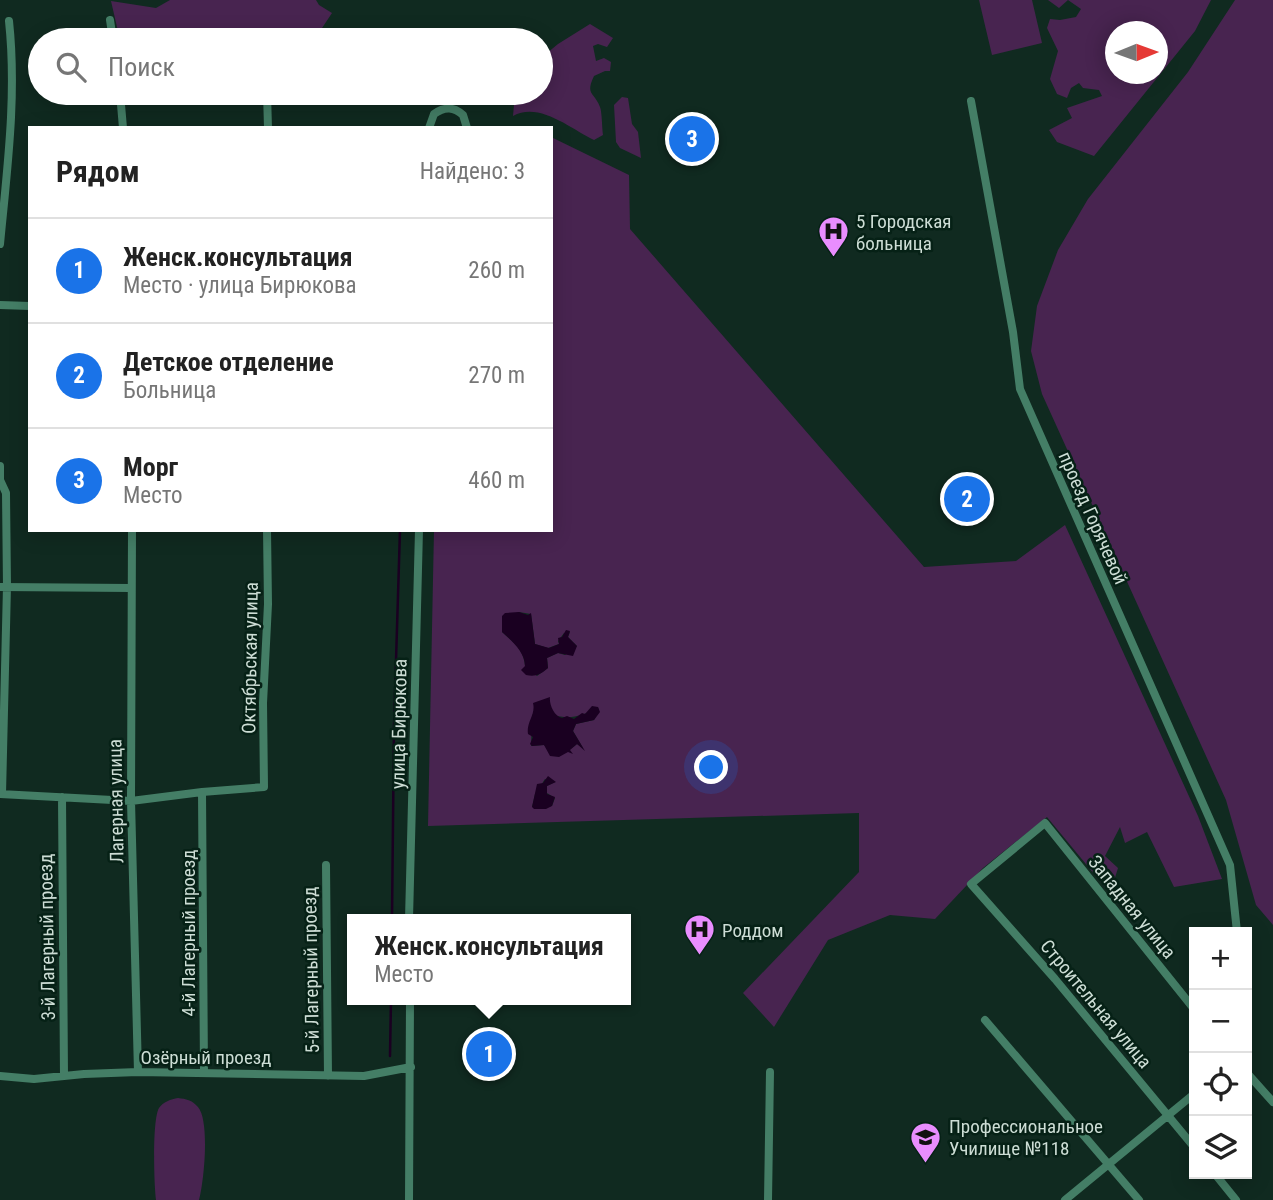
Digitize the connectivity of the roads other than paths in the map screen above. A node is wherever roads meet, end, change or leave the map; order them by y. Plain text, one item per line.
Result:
1 (110, 20) dead end
2 (9, 21) dead end
3 (111, 28) edge
4 (971, 101) dead end
5 (121, 105) edge
6 (267, 105) edge
7 (122, 126) edge
8 (268, 126) edge
9 (430, 126) edge
10 (466, 126) edge
11 (0, 244) edge
12 (0, 305) edge
13 (28, 306) edge
14 (0, 466) edge
15 (132, 532) edge
16 (267, 532) edge
17 (419, 532) edge
18 (3, 587) edge
19 (131, 588) junction
20 (202, 792) junction
21 (1, 794) edge
22 (62, 797) junction
23 (131, 801) junction
24 (1045, 824) joint
25 (326, 865) dead end
26 (410, 914) edge
27 (1236, 927) edge
28 (1189, 1003) edge
29 (410, 1005) edge
30 (985, 1020) dead end
31 (411, 1068) junction
32 (138, 1072) junction
33 (769, 1072) dead end
34 (204, 1073) junction
35 (0, 1076) edge
36 (64, 1076) junction
37 (328, 1076) junction
38 (1252, 1079) edge
39 (1189, 1098) edge
40 (1273, 1102) edge
41 (1169, 1114) junction
42 (1189, 1140) edge
43 (1108, 1163) junction
44 (1219, 1179) edge
45 (410, 1200) edge
46 (768, 1200) edge
47 (1065, 1200) edge
48 (1139, 1200) edge
49 (1236, 1200) edge

1 - 3 street
2 - 11 street
4 - 27 street, проезд Горячевой
5 - 7 street
6 - 8 street
9 - 10 street
12 - 13 street
14 - 18 street
15 - 19 street, Лагерная улица
16 - 20 street, Октябрьская улица
17 - 26 street, улица Бирюкова
18 - 19 street
18 - 21 street
19 - 23 street, Лагерная улица
20 - 23 street
20 - 34 street, 4-й Лагерный проезд
21 - 22 street
22 - 23 street
22 - 36 street, 3-й Лагерный проезд
23 - 32 street, Лагерная улица
24 - 28 street, Западная улица
24 - 41 street, Строительная улица
25 - 37 street, 5-й Лагерный проезд
29 - 31 street
30 - 43 street
31 - 37 street, Озёрный проезд
31 - 45 street
32 - 34 street, Озёрный проезд
32 - 36 street, Озёрный проезд
33 - 46 street
34 - 37 street, Озёрный проезд
35 - 36 street, Озёрный проезд
38 - 40 street
39 - 41 street
41 - 42 street, Строительная улица
41 - 43 street
43 - 47 street
43 - 48 street
44 - 49 street

